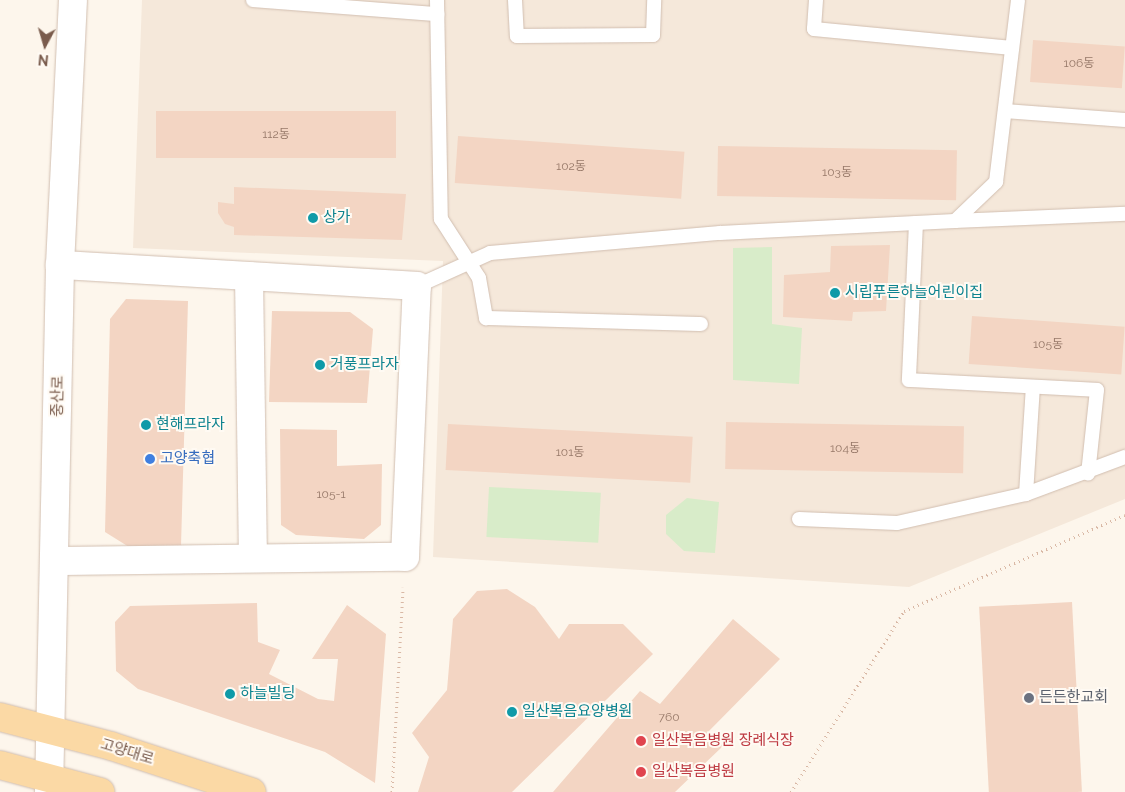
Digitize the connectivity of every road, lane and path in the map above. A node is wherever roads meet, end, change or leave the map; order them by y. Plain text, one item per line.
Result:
1 (73, 0) edge
2 (253, 0) edge
3 (516, 0) edge
4 (654, 0) edge
5 (816, 0) edge
6 (1018, 0) edge
7 (437, 7) edge
8 (1012, 48) junction
9 (1005, 110) junction
10 (1125, 120) edge
11 (1125, 214) edge
12 (955, 221) junction
13 (916, 223) junction
14 (470, 262) junction
15 (60, 266) junction
16 (249, 276) junction
17 (417, 286) junction
18 (701, 324) dead end
19 (1033, 387) junction
20 (1125, 457) edge
21 (1088, 474) junction
22 (1026, 494) junction
23 (1125, 515) edge
24 (799, 519) dead end
25 (405, 557) junction
26 (253, 558) junction
27 (56, 561) junction
28 (0, 717) edge
29 (50, 732) junction
30 (0, 765) edge
31 (49, 786) edge
32 (100, 792) edge
33 (252, 792) edge
34 (392, 792) edge
35 (791, 792) edge

1 - 15 street, 중산로
2 - 7 lane
3 - 4 lane
5 - 8 lane
6 - 8 lane
7 - 14 lane
8 - 9 lane
9 - 10 lane
9 - 12 lane
11 - 12 lane
12 - 13 lane
13 - 14 lane
13 - 19 lane
14 - 17 lane
14 - 18 lane
15 - 16 street
15 - 27 street, 중산로
16 - 17 street
16 - 26 street
17 - 25 street
19 - 21 lane
19 - 22 lane
20 - 21 lane
21 - 22 lane
22 - 24 lane
23 - 35 path
25 - 26 street
25 - 34 path
26 - 27 street
27 - 29 street, 중산로
28 - 29 main road, 고양대로
29 - 31 street, 중산로
29 - 33 main road, 고양대로
30 - 31 main road
31 - 32 main road

